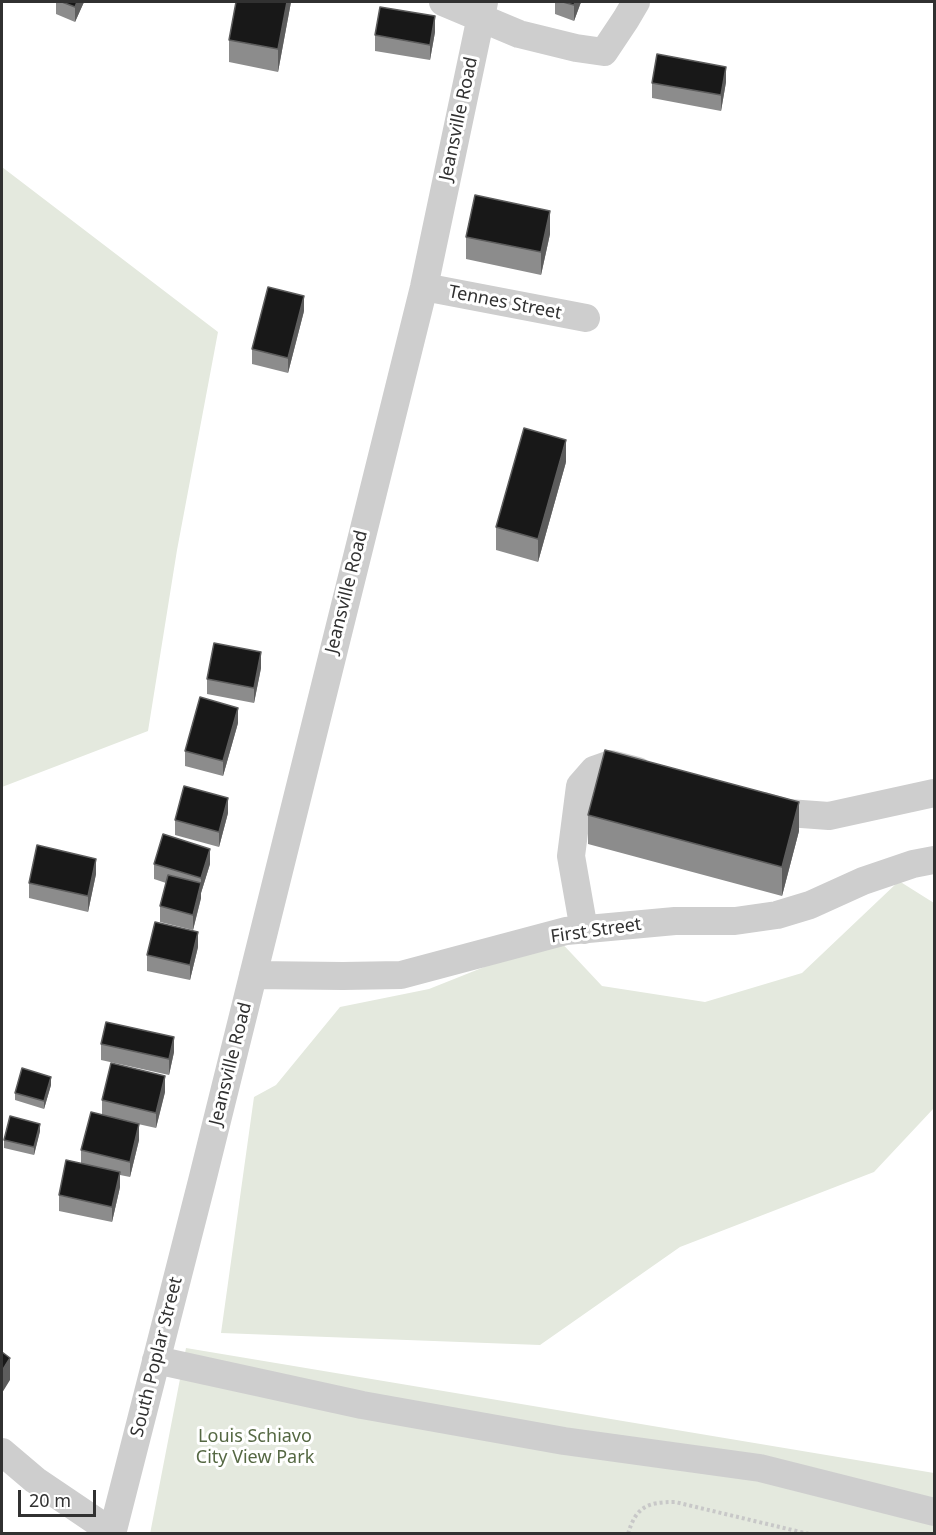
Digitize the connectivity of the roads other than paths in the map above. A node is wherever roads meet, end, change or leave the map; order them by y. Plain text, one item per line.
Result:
1 (443, 2) edge
2 (636, 2) edge
3 (482, 9) edge
4 (423, 287) junction
5 (586, 318) dead end
6 (662, 777) edge
7 (934, 793) edge
8 (736, 799) edge
9 (934, 860) edge
10 (584, 930) junction
11 (253, 975) junction
12 (202, 1181) joint
13 (156, 1360) junction
14 (2, 1452) edge
15 (934, 1512) edge
16 (112, 1533) edge

1 - 3 street
2 - 3 street
3 - 4 street, Jeansville Road
4 - 5 street, Tennes Street
4 - 11 street, Jeansville Road
6 - 10 street
7 - 8 street
9 - 10 street, First Street
10 - 11 street, First Street
11 - 12 street, Jeansville Road
12 - 13 street, South Poplar Street
13 - 15 street
13 - 16 street, South Poplar Street
14 - 16 street

